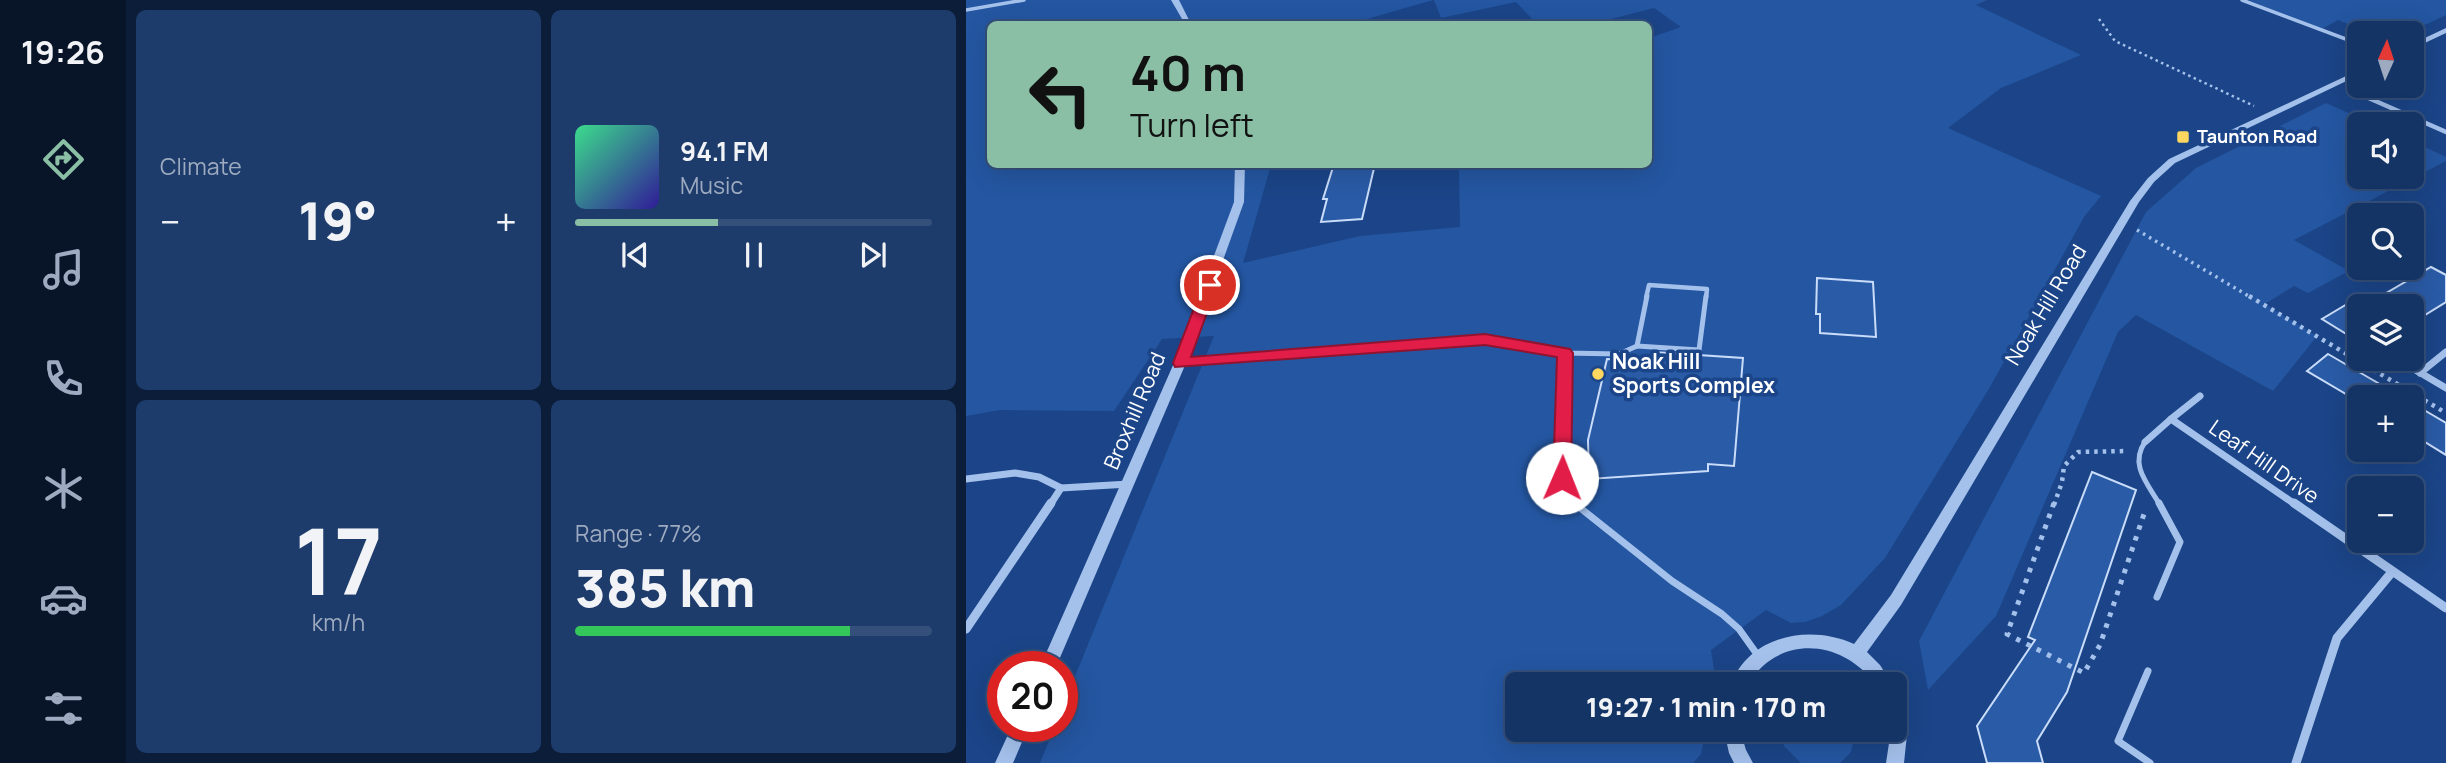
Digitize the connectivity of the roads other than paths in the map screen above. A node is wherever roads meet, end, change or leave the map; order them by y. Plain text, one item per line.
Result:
1 (1024, 0) edge
2 (1175, 0) edge
3 (2242, 0) edge
4 (966, 10) edge
5 (1186, 21) edge
6 (2446, 30) edge
7 (2347, 39) edge
8 (2424, 41) edge
9 (2347, 78) edge
10 (2369, 98) edge
11 (2446, 132) edge
12 (1240, 168) edge
13 (1637, 346) junction
14 (2446, 352) edge
15 (1565, 353) junction
16 (1180, 363) junction
17 (2417, 371) edge
18 (2420, 373) junction
19 (2446, 388) edge
20 (2200, 396) dead end
21 (2171, 419) junction
22 (2145, 442) joint
23 (966, 479) edge
24 (1129, 484) junction
25 (1061, 488) junction
26 (2392, 572) junction
27 (2157, 597) dead end
28 (2445, 605) edge
29 (966, 629) edge
30 (1055, 651) edge
31 (1856, 654) junction
32 (1759, 657) junction
33 (2148, 671) dead end
34 (1745, 672) edge
35 (1876, 672) edge
36 (1014, 742) edge
37 (1735, 742) edge
38 (1898, 742) edge
39 (1004, 763) edge
40 (1744, 763) edge
41 (1895, 763) edge
42 (2150, 763) edge
43 (2296, 763) edge

1 - 4 lane
2 - 5 street
3 - 7 lane
6 - 8 street
9 - 31 street, Noak Hill Road
10 - 11 street
12 - 16 street, Broxhill Road
13 - 13 lane
13 - 15 lane
14 - 18 street
15 - 16 lane
15 - 32 lane
16 - 24 street, Broxhill Road
17 - 18 street
18 - 19 street
20 - 21 street, Leaf Hill Drive
21 - 22 street, Leaf Hill Drive
21 - 26 street, Leaf Hill Drive
22 - 27 lane
23 - 25 street
24 - 25 street
24 - 30 street, Broxhill Road
25 - 29 street
26 - 28 street, Leaf Hill Drive
26 - 43 street
31 - 32 street
31 - 35 street
32 - 34 street
33 - 42 lane
36 - 39 street
37 - 40 street
38 - 41 street

